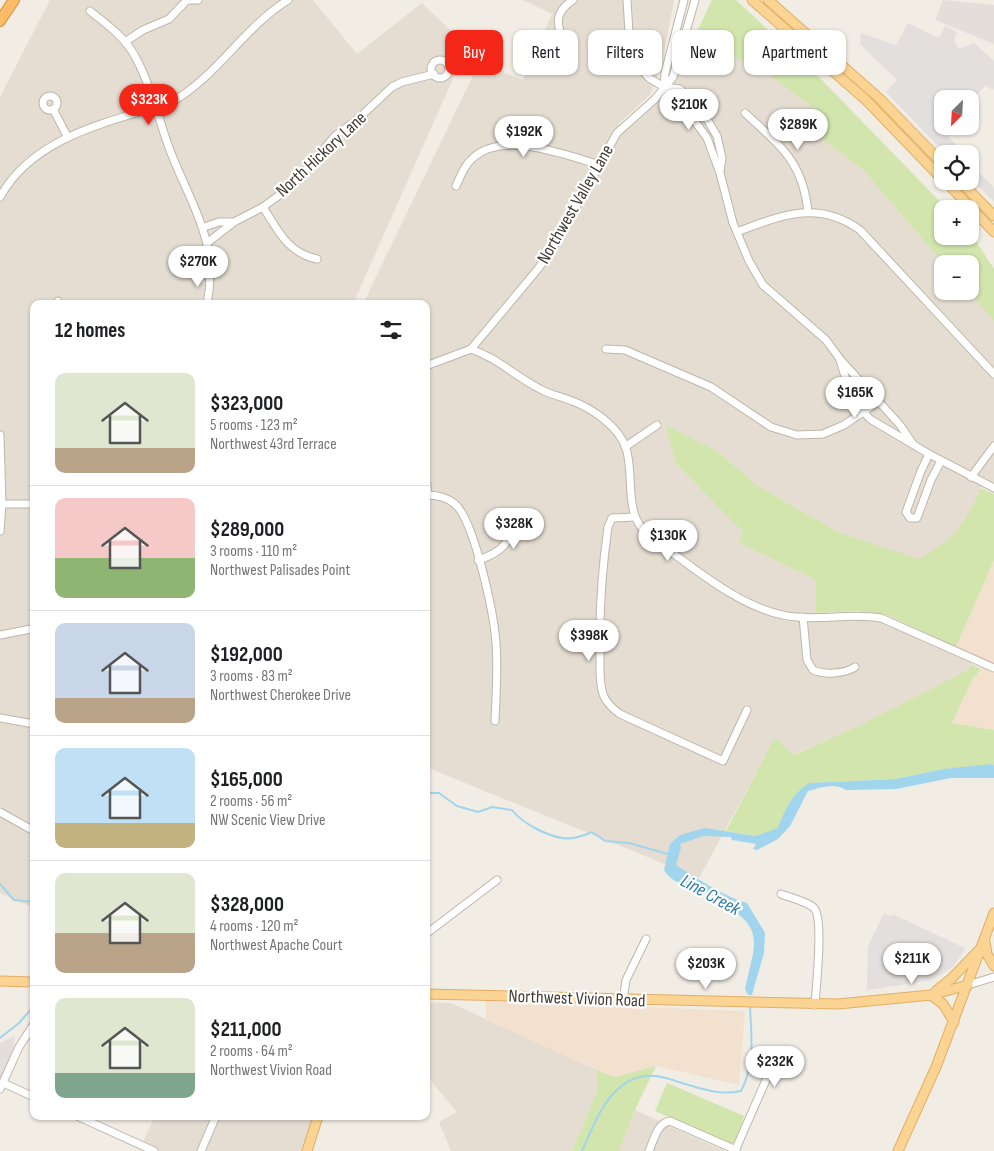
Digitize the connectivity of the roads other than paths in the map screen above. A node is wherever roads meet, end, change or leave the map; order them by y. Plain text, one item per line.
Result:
1 (14, 0) edge
2 (188, 0) edge
3 (198, 0) edge
4 (288, 0) edge
5 (573, 0) edge
6 (627, 0) edge
7 (684, 0) edge
8 (695, 0) edge
9 (752, 0) edge
10 (768, 0) edge
11 (90, 11) dead end
12 (0, 21) edge
13 (559, 30) edge
14 (125, 42) junction
15 (434, 74) dead end
16 (664, 86) junction
17 (154, 108) junction
18 (54, 109) dead end
19 (745, 112) dead end
20 (67, 136) junction
21 (934, 155) edge
22 (600, 165) junction
23 (934, 170) edge
24 (720, 173) junction
25 (456, 186) dead end
26 (954, 190) edge
27 (969, 190) edge
28 (0, 196) edge
29 (263, 207) junction
30 (808, 212) junction
31 (994, 216) edge
32 (234, 222) junction
33 (204, 227) junction
34 (736, 232) junction
35 (994, 232) edge
36 (207, 243) junction
37 (317, 259) dead end
38 (207, 300) edge
39 (471, 349) junction
40 (606, 349) dead end
41 (840, 359) junction
42 (430, 364) edge
43 (994, 374) edge
44 (879, 400) junction
45 (863, 411) junction
46 (657, 425) dead end
47 (0, 435) edge
48 (913, 444) junction
49 (994, 446) edge
50 (625, 447) junction
51 (929, 454) junction
52 (941, 461) junction
53 (971, 477) junction
54 (994, 488) edge
55 (430, 496) edge
56 (2, 504) junction
57 (30, 504) edge
58 (513, 513) dead end
59 (634, 516) junction
60 (0, 531) edge
61 (478, 560) junction
62 (803, 618) junction
63 (30, 629) edge
64 (0, 635) edge
65 (855, 667) dead end
66 (994, 668) edge
67 (747, 710) dead end
68 (0, 718) edge
69 (495, 720) dead end
70 (30, 723) edge
71 (0, 812) edge
72 (30, 829) edge
73 (497, 880) dead end
74 (782, 894) dead end
75 (994, 913) edge
76 (430, 931) edge
77 (646, 939) dead end
78 (985, 942) junction
79 (994, 966) edge
80 (994, 977) edge
81 (0, 981) edge
82 (30, 982) edge
83 (968, 985) junction
84 (430, 994) edge
85 (930, 995) junction
86 (622, 1000) junction
87 (815, 1005) junction
88 (954, 1022) junction
89 (30, 1030) edge
90 (771, 1059) dead end
91 (1, 1086) edge
92 (30, 1096) edge
93 (85, 1120) edge
94 (214, 1120) edge
95 (317, 1120) edge
96 (144, 1149) edge
97 (154, 1151) edge
98 (201, 1151) edge
99 (307, 1151) edge
100 (649, 1151) edge
101 (735, 1151) edge
102 (898, 1151) edge

1 - 12 highway
2 - 3 street
2 - 14 street
4 - 17 street
5 - 13 street
6 - 16 street
7 - 16 street
8 - 16 street, Northwest Valley Lane
9 - 23 main road
10 - 21 main road
11 - 14 street
14 - 17 street
15 - 29 street, North Hickory Lane
16 - 22 street, Northwest Valley Lane
16 - 24 street
16 - 24 street
17 - 20 street
17 - 33 street
18 - 20 street
19 - 30 street
20 - 28 street
22 - 25 street
22 - 39 street, Northwest Valley Lane
24 - 34 street
26 - 35 main road
27 - 31 main road
29 - 32 street, North Hickory Lane
29 - 37 street
30 - 34 street
30 - 43 street
32 - 33 street, North Hickory Lane
32 - 36 street, North Hickory Lane
33 - 36 street
34 - 41 street
36 - 38 street
39 - 42 street
39 - 50 street
40 - 45 street
41 - 44 street
41 - 45 street
44 - 45 street
44 - 48 street
45 - 48 street
46 - 50 street
47 - 56 street
48 - 51 street
49 - 53 street
50 - 59 street
51 - 52 street
51 - 52 street
52 - 53 street
53 - 54 street
55 - 61 street
56 - 57 street
56 - 60 street
58 - 61 street
59 - 62 street
59 - 67 street
61 - 69 street
62 - 65 street
62 - 66 street
63 - 64 street
68 - 70 street
71 - 72 street
73 - 76 street
74 - 87 street
75 - 78 main road
77 - 86 street
78 - 79 main road
78 - 83 main road
78 - 85 main road
80 - 83 street, Northwest Vivion Road
81 - 82 main road
83 - 85 main road, Northwest Vivion Road
83 - 88 main road
84 - 86 main road, Northwest Vivion Road
85 - 87 main road, Northwest Vivion Road
85 - 88 main road
86 - 87 main road, Northwest Vivion Road
88 - 102 main road
89 - 91 street
90 - 101 street
91 - 92 street
93 - 96 street
94 - 98 street
95 - 99 main road
96 - 97 street
100 - 101 street

